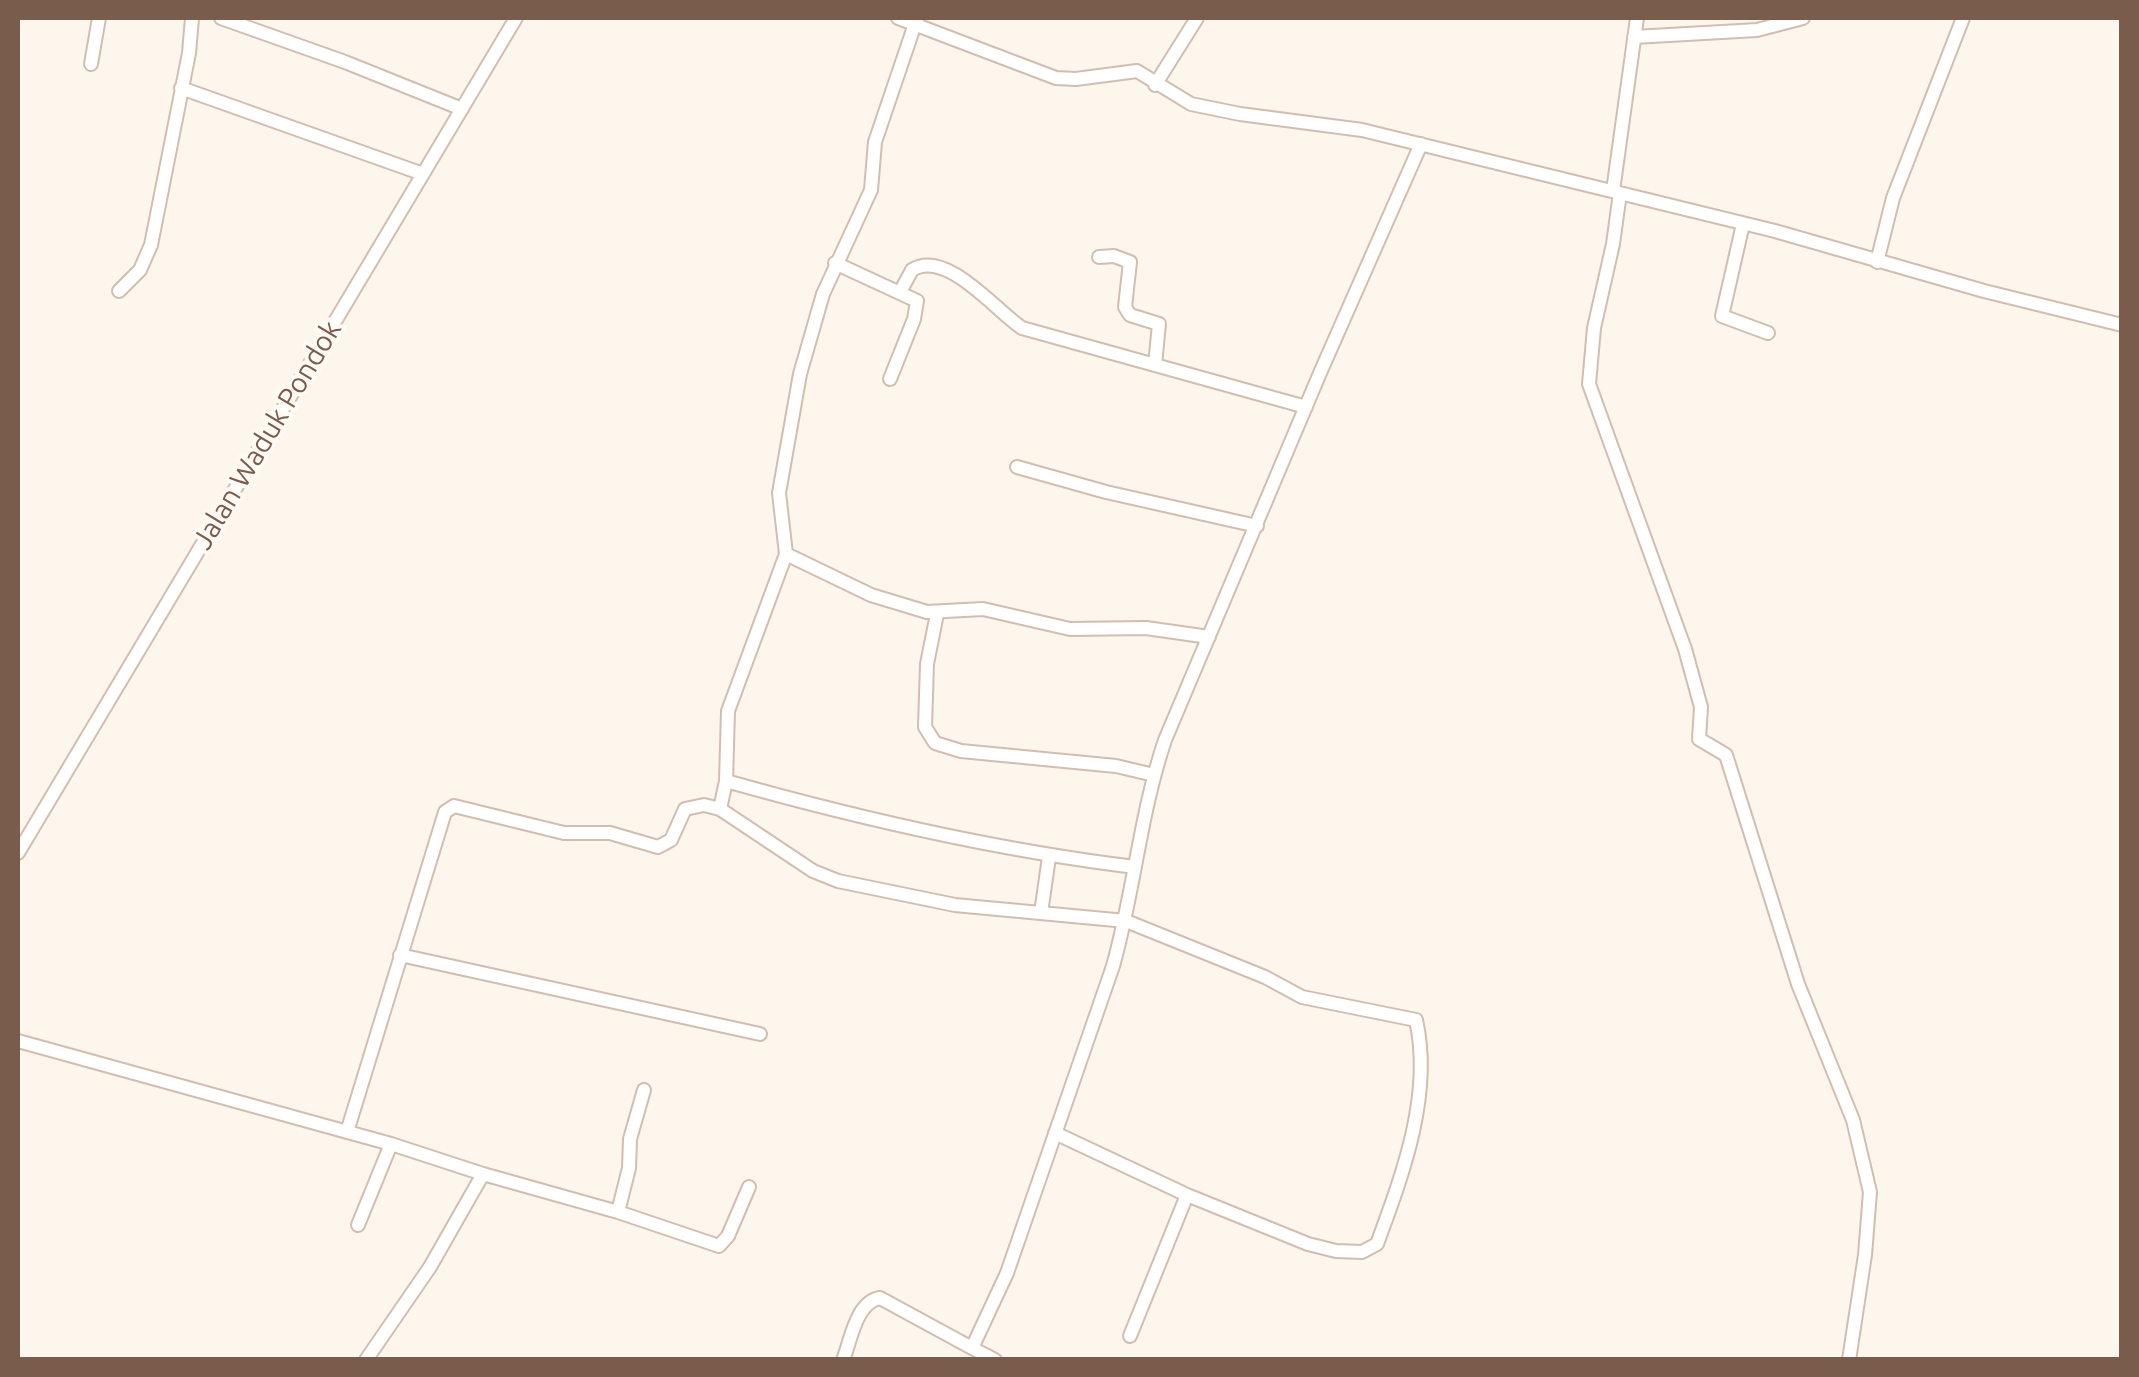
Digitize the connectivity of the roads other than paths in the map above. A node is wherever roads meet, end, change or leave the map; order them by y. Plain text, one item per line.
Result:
1 (99, 18) edge
2 (192, 18) edge
3 (221, 18) edge
4 (516, 18) edge
5 (898, 18) edge
6 (1198, 18) edge
7 (1637, 18) edge
8 (1803, 18) edge
9 (1963, 18) edge
10 (916, 21) edge
11 (1634, 36) junction
12 (91, 64) dead end
13 (1155, 85) junction
14 (181, 88) junction
15 (462, 109) junction
16 (1420, 144) junction
17 (423, 174) junction
18 (1616, 192) junction
19 (1742, 224) junction
20 (1099, 258) dead end
21 (1877, 262) junction
22 (835, 263) junction
23 (119, 291) dead end
24 (900, 292) junction
25 (2122, 325) edge
26 (1768, 334) dead end
27 (1156, 365) junction
28 (890, 380) dead end
29 (1306, 407) junction
30 (1017, 467) dead end
31 (1257, 526) junction
32 (786, 554) junction
33 (937, 614) junction
34 (1209, 637) junction
35 (1154, 775) junction
36 (726, 781) junction
37 (720, 810) junction
38 (18, 853) edge
39 (1049, 856) junction
40 (1134, 867) junction
41 (1041, 914) junction
42 (1126, 921) junction
43 (400, 955) junction
44 (760, 1034) dead end
45 (18, 1042) edge
46 (644, 1090) dead end
47 (347, 1132) junction
48 (1056, 1133) junction
49 (390, 1144) junction
50 (483, 1174) junction
51 (749, 1187) dead end
52 (1187, 1194) junction
53 (618, 1212) junction
54 (358, 1225) dead end
55 (1130, 1336) dead end
56 (972, 1348) junction
57 (366, 1360) edge
58 (843, 1360) edge
59 (995, 1360) edge
60 (1849, 1360) edge

1 - 12 street
2 - 14 street
3 - 15 street
4 - 15 street, Jalan Waduk Pondok
5 - 10 street
6 - 13 street
7 - 11 street
8 - 11 street
9 - 21 street
10 - 13 street
10 - 22 street
11 - 18 street
13 - 16 street
14 - 17 street
14 - 23 street
15 - 17 street, Jalan Waduk Pondok
16 - 18 street
16 - 29 street
17 - 38 street, Jalan Waduk Pondok
18 - 19 street
18 - 60 street
19 - 21 street
19 - 26 street
20 - 27 street
21 - 25 street
22 - 24 street
22 - 32 street
24 - 27 street
24 - 28 street
27 - 29 street
29 - 31 street
30 - 31 street
31 - 34 street
32 - 33 street
32 - 36 street
33 - 34 street
33 - 35 street
34 - 35 street
35 - 40 street
36 - 37 street
36 - 39 street
37 - 41 street
37 - 43 street
39 - 40 street
39 - 41 street
40 - 42 street
41 - 42 street
42 - 48 street
42 - 52 street
43 - 44 street
43 - 47 street
45 - 47 street
46 - 53 street
47 - 49 street
48 - 52 street
48 - 56 street
49 - 50 street
49 - 54 street
50 - 53 street
50 - 57 street
51 - 53 street
52 - 55 street
56 - 58 street
56 - 59 street

